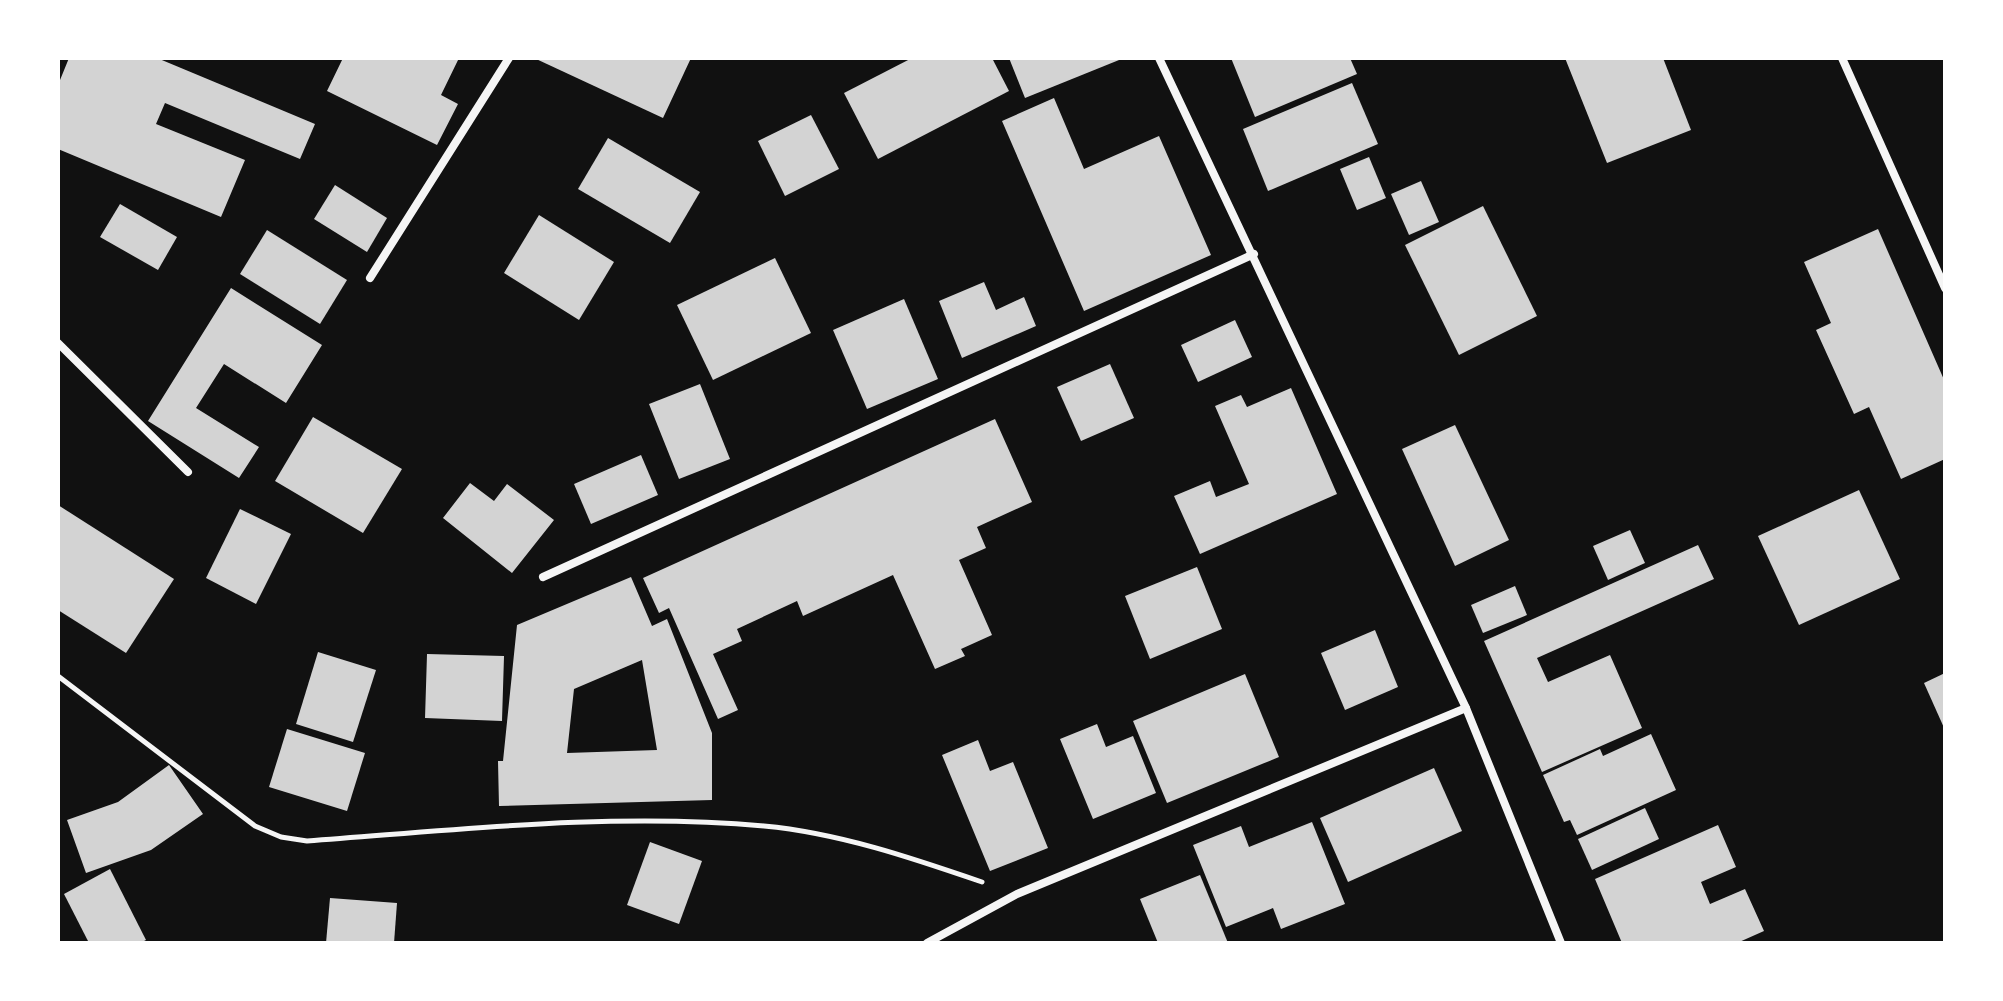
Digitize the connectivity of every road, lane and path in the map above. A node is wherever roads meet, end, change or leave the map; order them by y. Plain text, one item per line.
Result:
1 (509, 58) edge
2 (1159, 58) edge
3 (1842, 58) edge
4 (1254, 254) junction
5 (370, 278) dead end
6 (1945, 288) edge
7 (58, 343) edge
8 (188, 472) dead end
9 (543, 577) dead end
10 (58, 676) edge
11 (1466, 708) junction
12 (1017, 894) junction
13 (927, 943) edge
14 (1561, 943) edge

1 - 5 street
2 - 4 street
3 - 6 street
4 - 9 street
4 - 11 street
7 - 8 street
10 - 12 path
11 - 12 street
11 - 14 street
12 - 13 street

